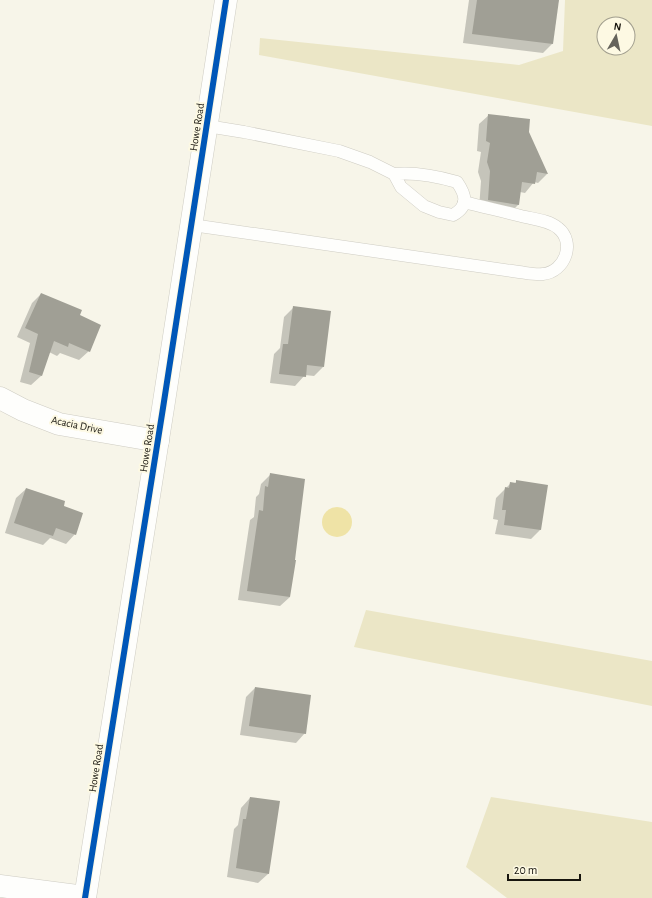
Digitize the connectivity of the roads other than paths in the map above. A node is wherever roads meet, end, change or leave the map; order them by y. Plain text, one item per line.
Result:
1 (226, 0) edge
2 (207, 126) junction
3 (394, 174) junction
4 (464, 202) junction
5 (192, 225) junction
6 (0, 398) edge
7 (158, 441) junction
8 (0, 886) edge
9 (85, 897) edge

1 - 2 street, Howe Road
2 - 3 lane
2 - 5 street, Howe Road
3 - 4 lane
3 - 4 lane
4 - 5 lane
5 - 7 street, Howe Road
6 - 7 street, Acacia Drive
7 - 9 street, Howe Road
8 - 9 street

